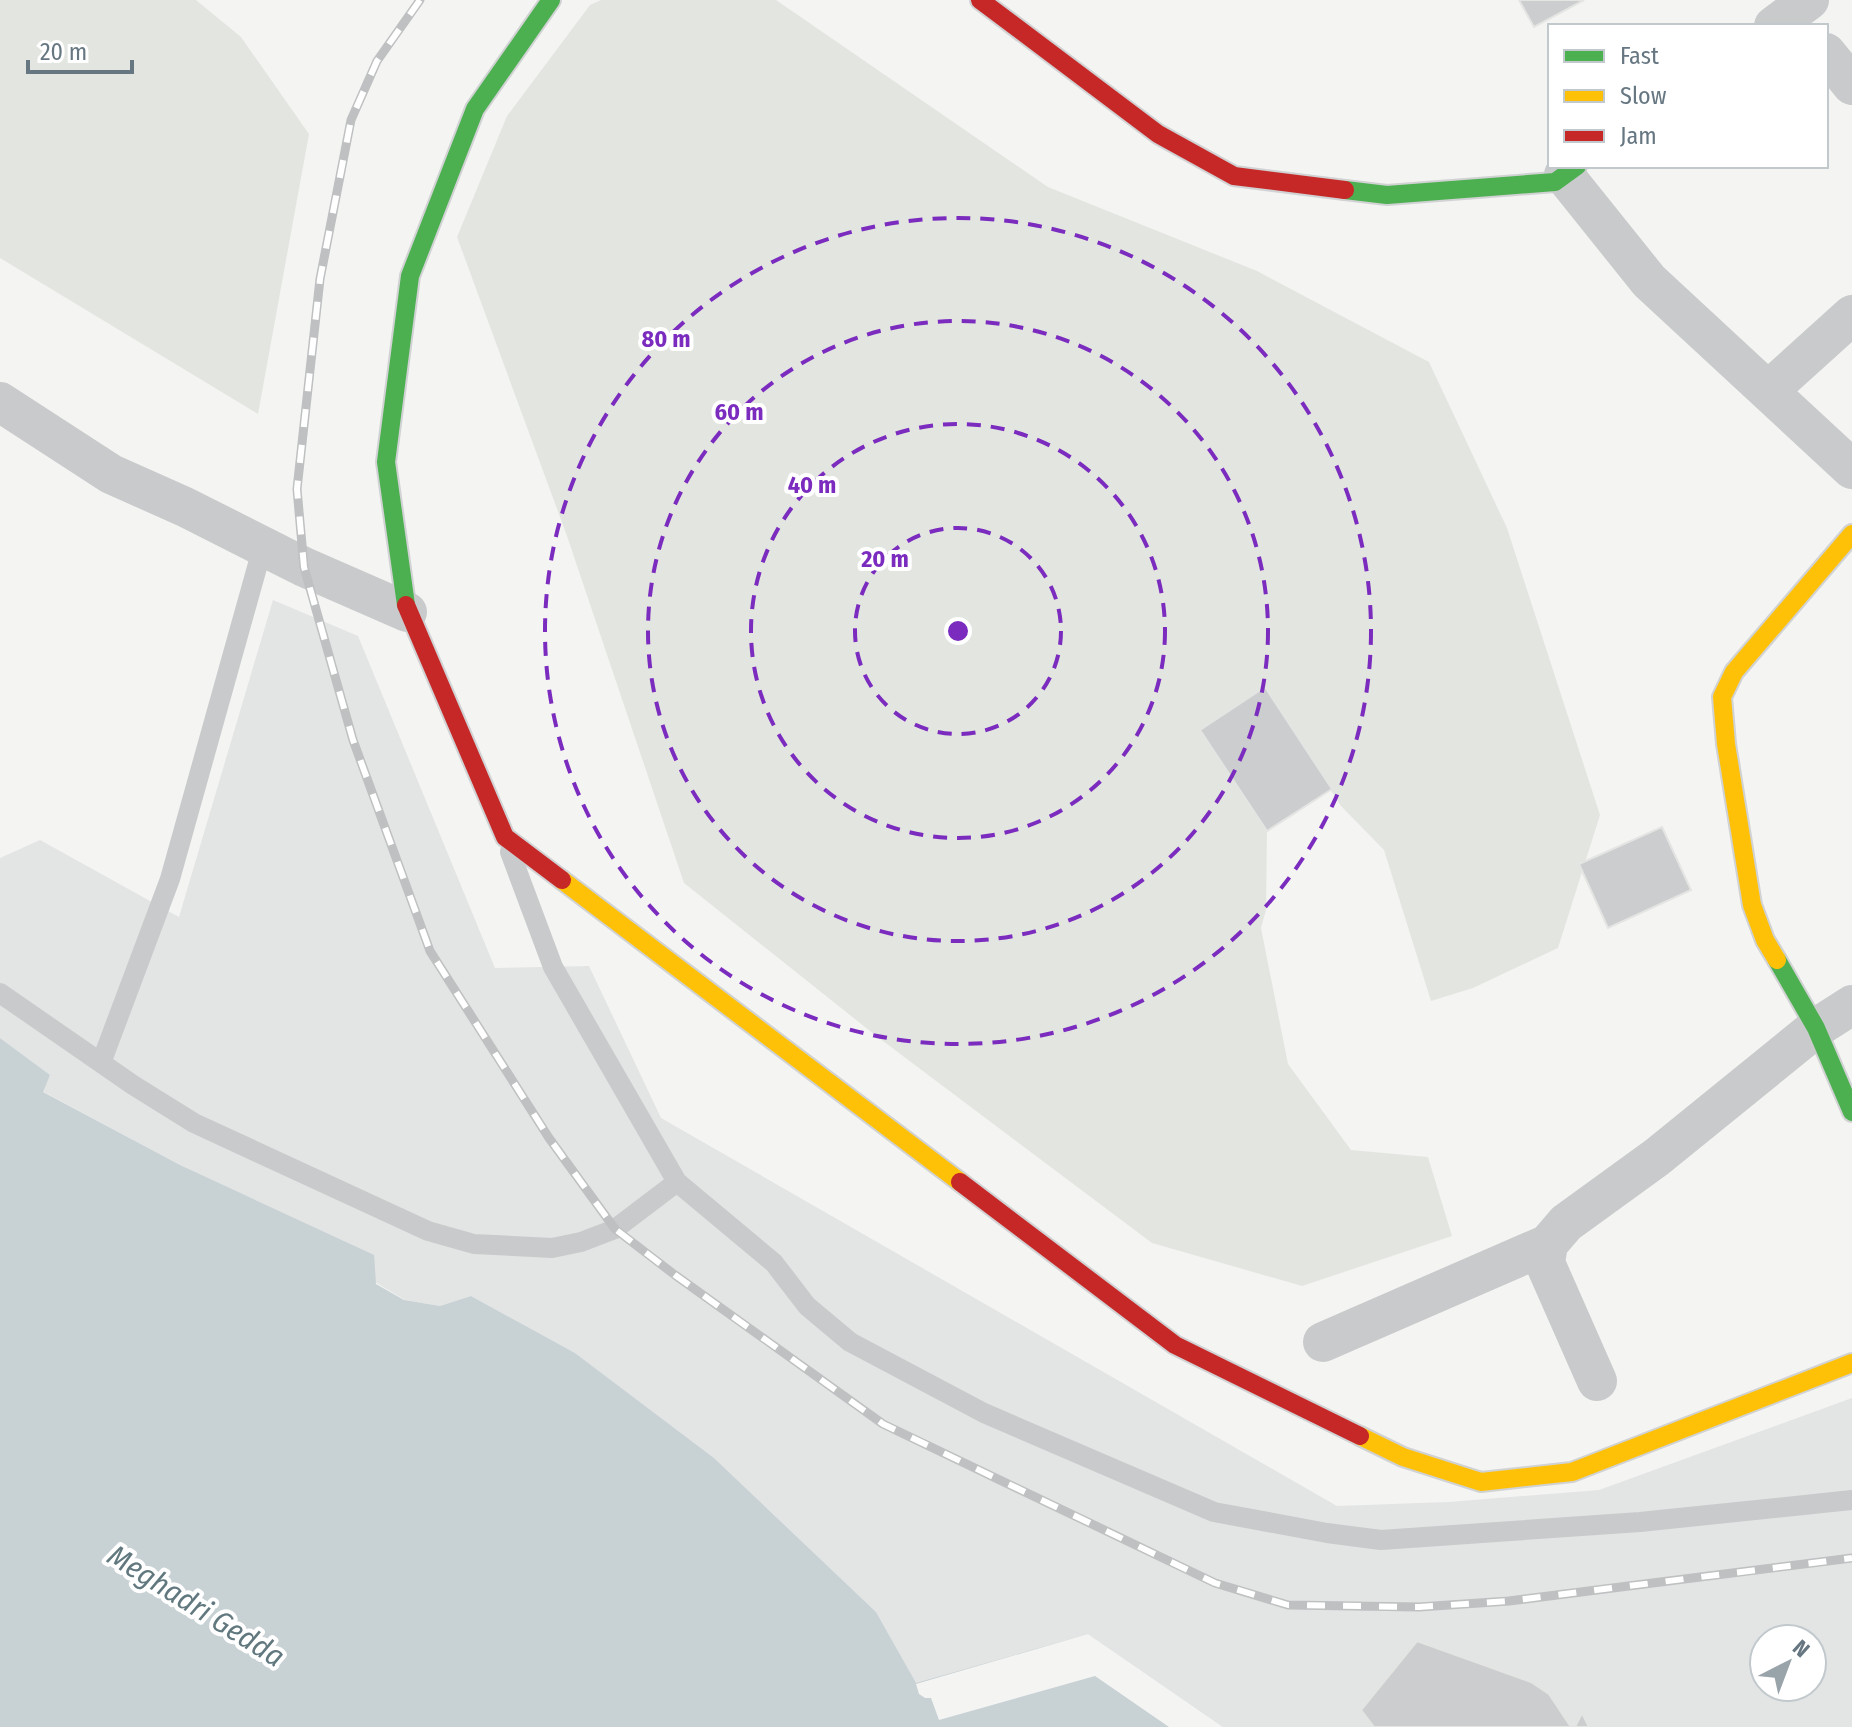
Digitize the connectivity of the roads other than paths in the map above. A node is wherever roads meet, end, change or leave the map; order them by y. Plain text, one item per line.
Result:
1 (551, 0) edge
2 (980, 0) edge
3 (1828, 55) edge
4 (1852, 85) edge
5 (1570, 170) edge
6 (1852, 315) edge
7 (1768, 391) junction
8 (0, 402) edge
9 (1852, 469) edge
10 (1852, 534) edge
11 (263, 546) junction
12 (407, 612) junction
13 (505, 837) junction
14 (0, 993) edge
15 (1852, 1005) edge
16 (1816, 1028) junction
17 (101, 1063) junction
18 (1852, 1112) edge
19 (677, 1182) junction
20 (1548, 1244) junction
21 (1323, 1342) dead end
22 (1852, 1363) edge
23 (1597, 1381) dead end
24 (1852, 1500) edge

1 - 12 street
2 - 5 street
3 - 4 street
5 - 7 street
6 - 7 street
7 - 9 street
8 - 11 street
10 - 16 street
11 - 12 street
11 - 17 lane
12 - 13 street
13 - 19 lane
13 - 22 street
14 - 17 lane
15 - 16 street
16 - 18 street
16 - 20 street
17 - 19 lane
19 - 24 lane
20 - 21 street
20 - 23 street

